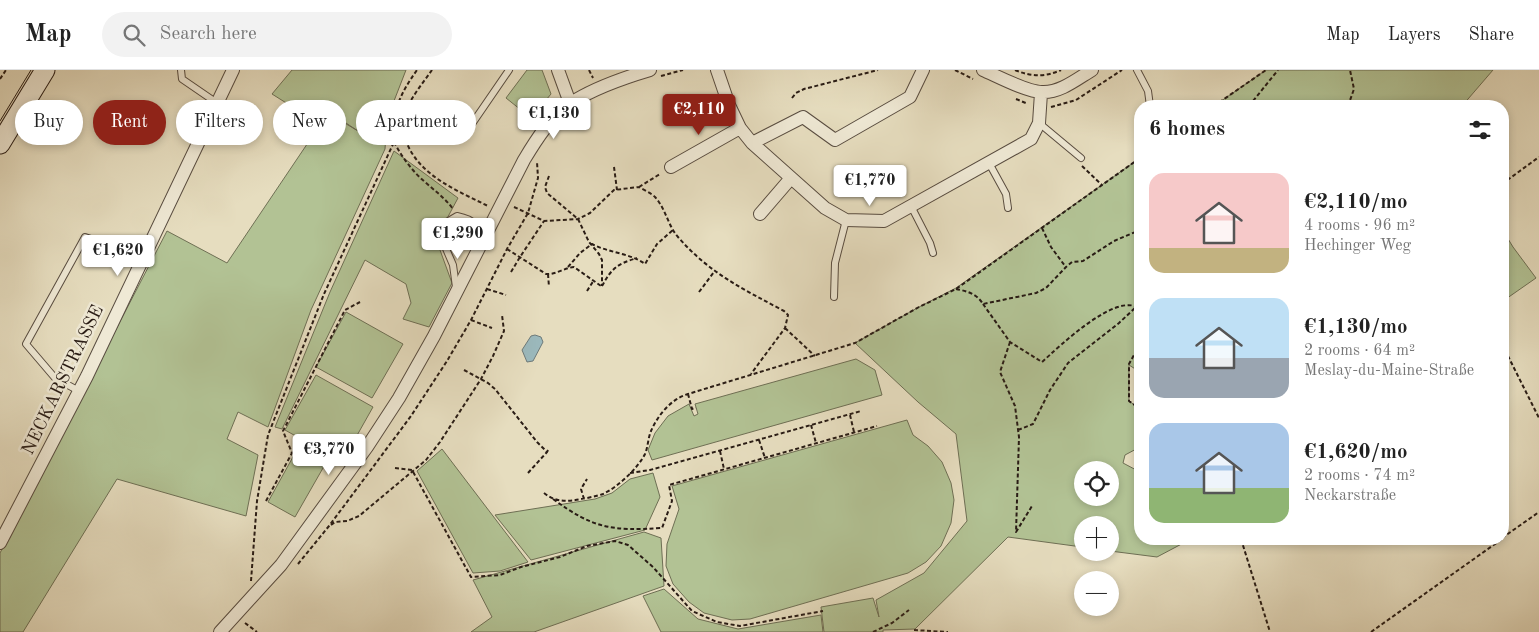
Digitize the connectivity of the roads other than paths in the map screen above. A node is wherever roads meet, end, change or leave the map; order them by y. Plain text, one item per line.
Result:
1 (45, 70) edge
2 (181, 70) edge
3 (233, 70) edge
4 (509, 70) edge
5 (558, 70) edge
6 (717, 70) edge
7 (923, 70) edge
8 (983, 70) edge
9 (1092, 70) edge
10 (1138, 70) edge
11 (655, 73) edge
12 (1041, 93) junction
13 (213, 100) edge
14 (218, 100) edge
15 (1149, 100) edge
16 (570, 103) junction
17 (476, 118) edge
18 (1039, 123) junction
19 (740, 128) junction
20 (752, 143) junction
21 (0, 144) edge
22 (197, 145) edge
23 (1081, 158) road end
24 (989, 163) junction
25 (671, 168) road end
26 (791, 178) junction
27 (911, 206) junction
28 (1008, 208) dead end
29 (760, 214) dead end
30 (846, 220) junction
31 (480, 246) junction
32 (933, 253) dead end
33 (143, 258) junction
34 (457, 291) junction
35 (834, 297) dead end
36 (79, 391) junction
37 (0, 542) edge
38 (220, 632) edge

1 - 21 main road
2 - 13 lane
3 - 14 street, NECKARSTRASSE
4 - 17 lane
5 - 16 street
6 - 19 street
7 - 20 street
8 - 12 street
9 - 12 street
10 - 15 lane
11 - 16 street
12 - 18 street
16 - 31 street
18 - 23 lane
18 - 24 street
19 - 20 street
19 - 25 street
20 - 26 street
22 - 33 street, NECKARSTRASSE
24 - 27 street
24 - 28 lane
26 - 29 street
26 - 30 street
27 - 30 street
27 - 32 lane
30 - 35 lane
31 - 34 street
31 - 34 lane
33 - 36 street, NECKARSTRASSE
33 - 36 lane
34 - 38 street
36 - 37 street, NECKARSTRASSE

